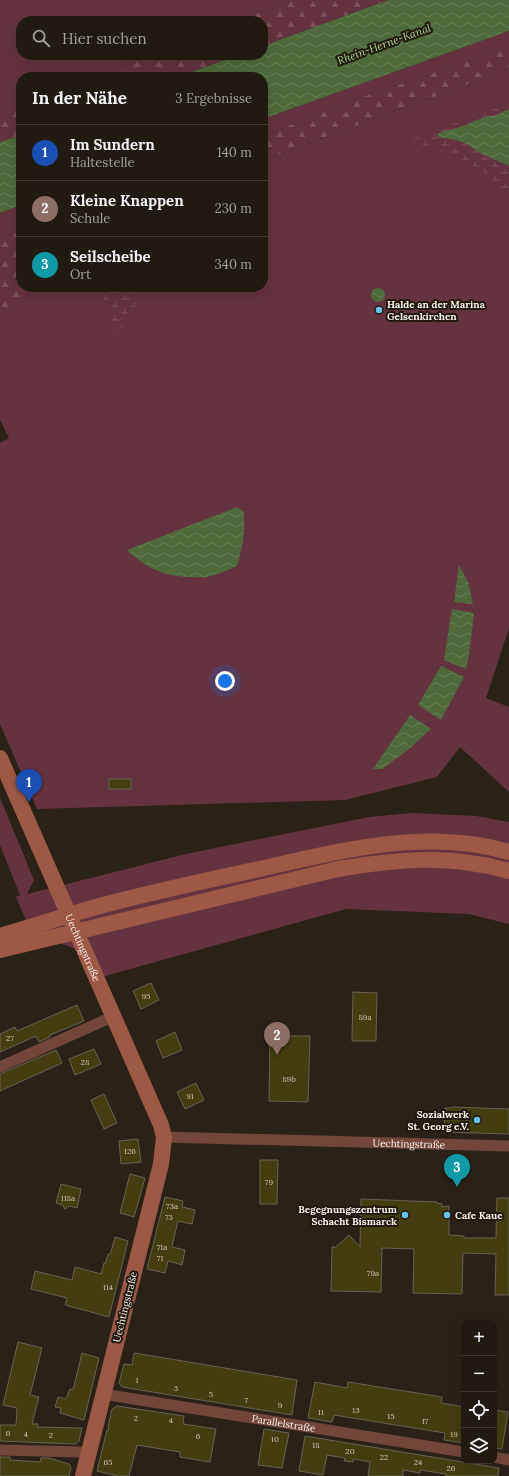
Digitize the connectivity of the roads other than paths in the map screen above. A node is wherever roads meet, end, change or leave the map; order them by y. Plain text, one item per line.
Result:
1 (0, 758) edge
2 (509, 852) edge
3 (509, 871) edge
4 (68, 915) junction
5 (76, 932) junction
6 (0, 936) edge
7 (0, 950) edge
8 (112, 1017) junction
9 (0, 1067) edge
10 (164, 1137) junction
11 (509, 1146) edge
12 (103, 1394) junction
13 (0, 1450) edge
14 (461, 1452) edge
15 (88, 1454) junction
16 (497, 1458) edge
17 (509, 1460) edge
18 (82, 1476) edge

1 - 4 main road, Uechtingstraße
2 - 4 main road
3 - 5 main road
4 - 5 main road, Uechtingstraße
4 - 6 main road
5 - 7 main road
5 - 8 main road, Uechtingstraße
8 - 9 street
8 - 10 main road, Uechtingstraße
10 - 11 street, Uechtingstraße
10 - 12 main road, Uechtingstraße
12 - 14 street, Parallelstraße
12 - 15 main road, Uechtingstraße
13 - 15 street
15 - 18 main road, Uechtingstraße
16 - 17 street

